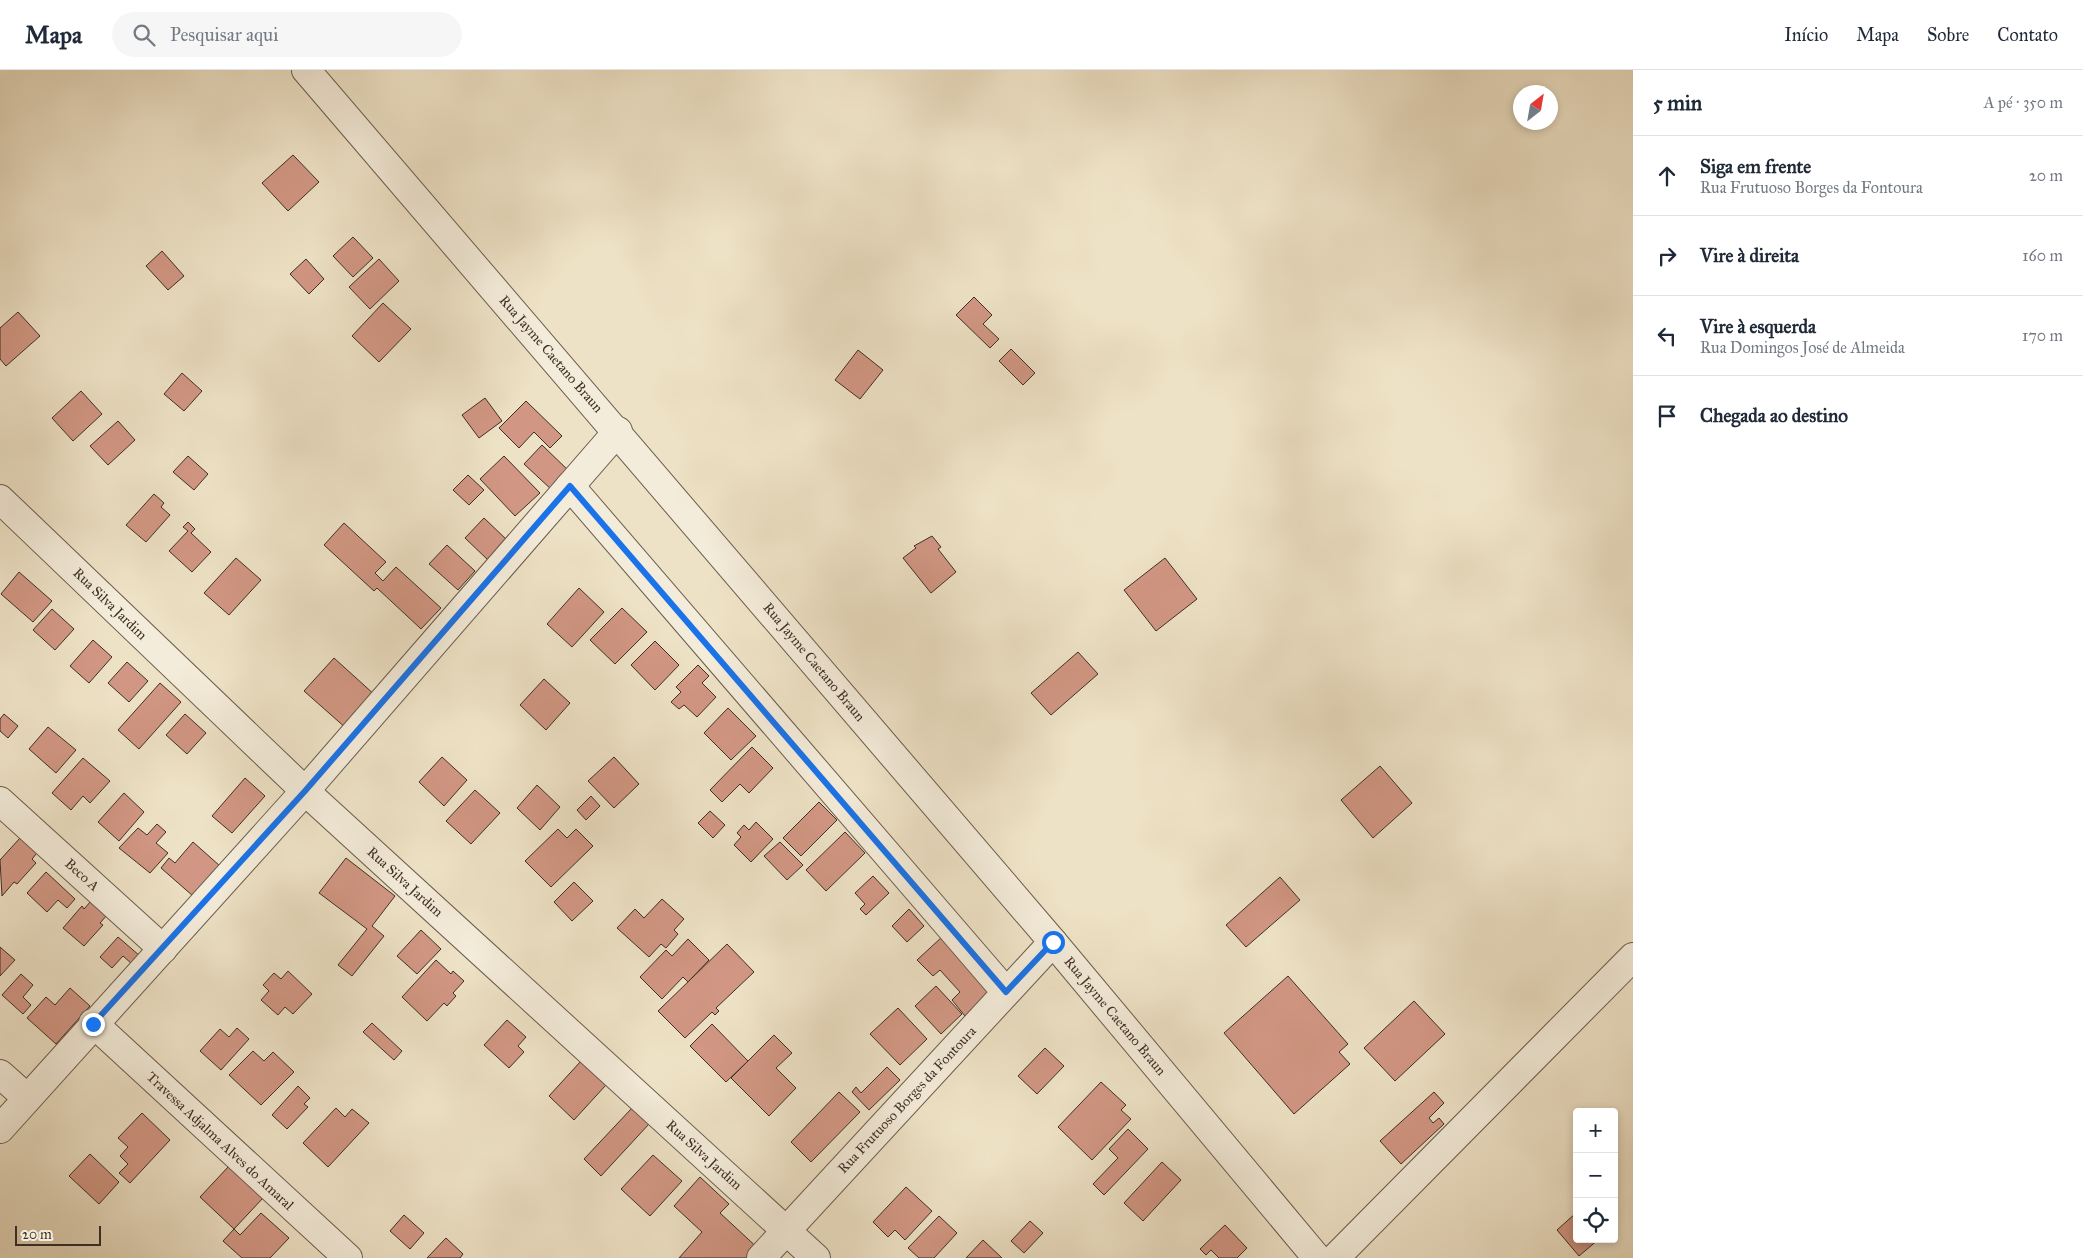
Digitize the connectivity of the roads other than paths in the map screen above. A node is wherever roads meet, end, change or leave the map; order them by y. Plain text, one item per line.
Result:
1 (306, 70) edge
2 (618, 431) junction
3 (570, 486) junction
4 (0, 499) edge
5 (305, 791) junction
6 (0, 801) edge
7 (1053, 942) junction
8 (163, 949) junction
9 (1633, 957) edge
10 (1006, 992) junction
11 (93, 1024) junction
12 (0, 1074) edge
13 (27, 1098) junction
14 (0, 1129) edge
15 (786, 1231) junction
16 (348, 1258) edge
17 (761, 1258) edge
18 (816, 1258) edge
19 (1318, 1258) edge
20 (1335, 1258) edge

1 - 2 street, Rua Jayme Caetano Braun
2 - 3 street
2 - 7 street, Rua Jayme Caetano Braun
3 - 5 street
3 - 10 street
4 - 5 street, Rua Silva Jardim
5 - 8 street
5 - 15 street, Rua Silva Jardim
6 - 8 street, Beco A
7 - 10 street, Rua Frutuoso Borges da Fontoura
7 - 19 street, Rua Jayme Caetano Braun
8 - 11 street
9 - 20 street
10 - 15 street, Rua Frutuoso Borges da Fontoura
11 - 13 street
11 - 16 street, Travessa Adjalma Alves do Amaral
12 - 13 street
13 - 14 street
15 - 17 street, Rua Frutuoso Borges da Fontoura
15 - 18 street, Rua Silva Jardim

